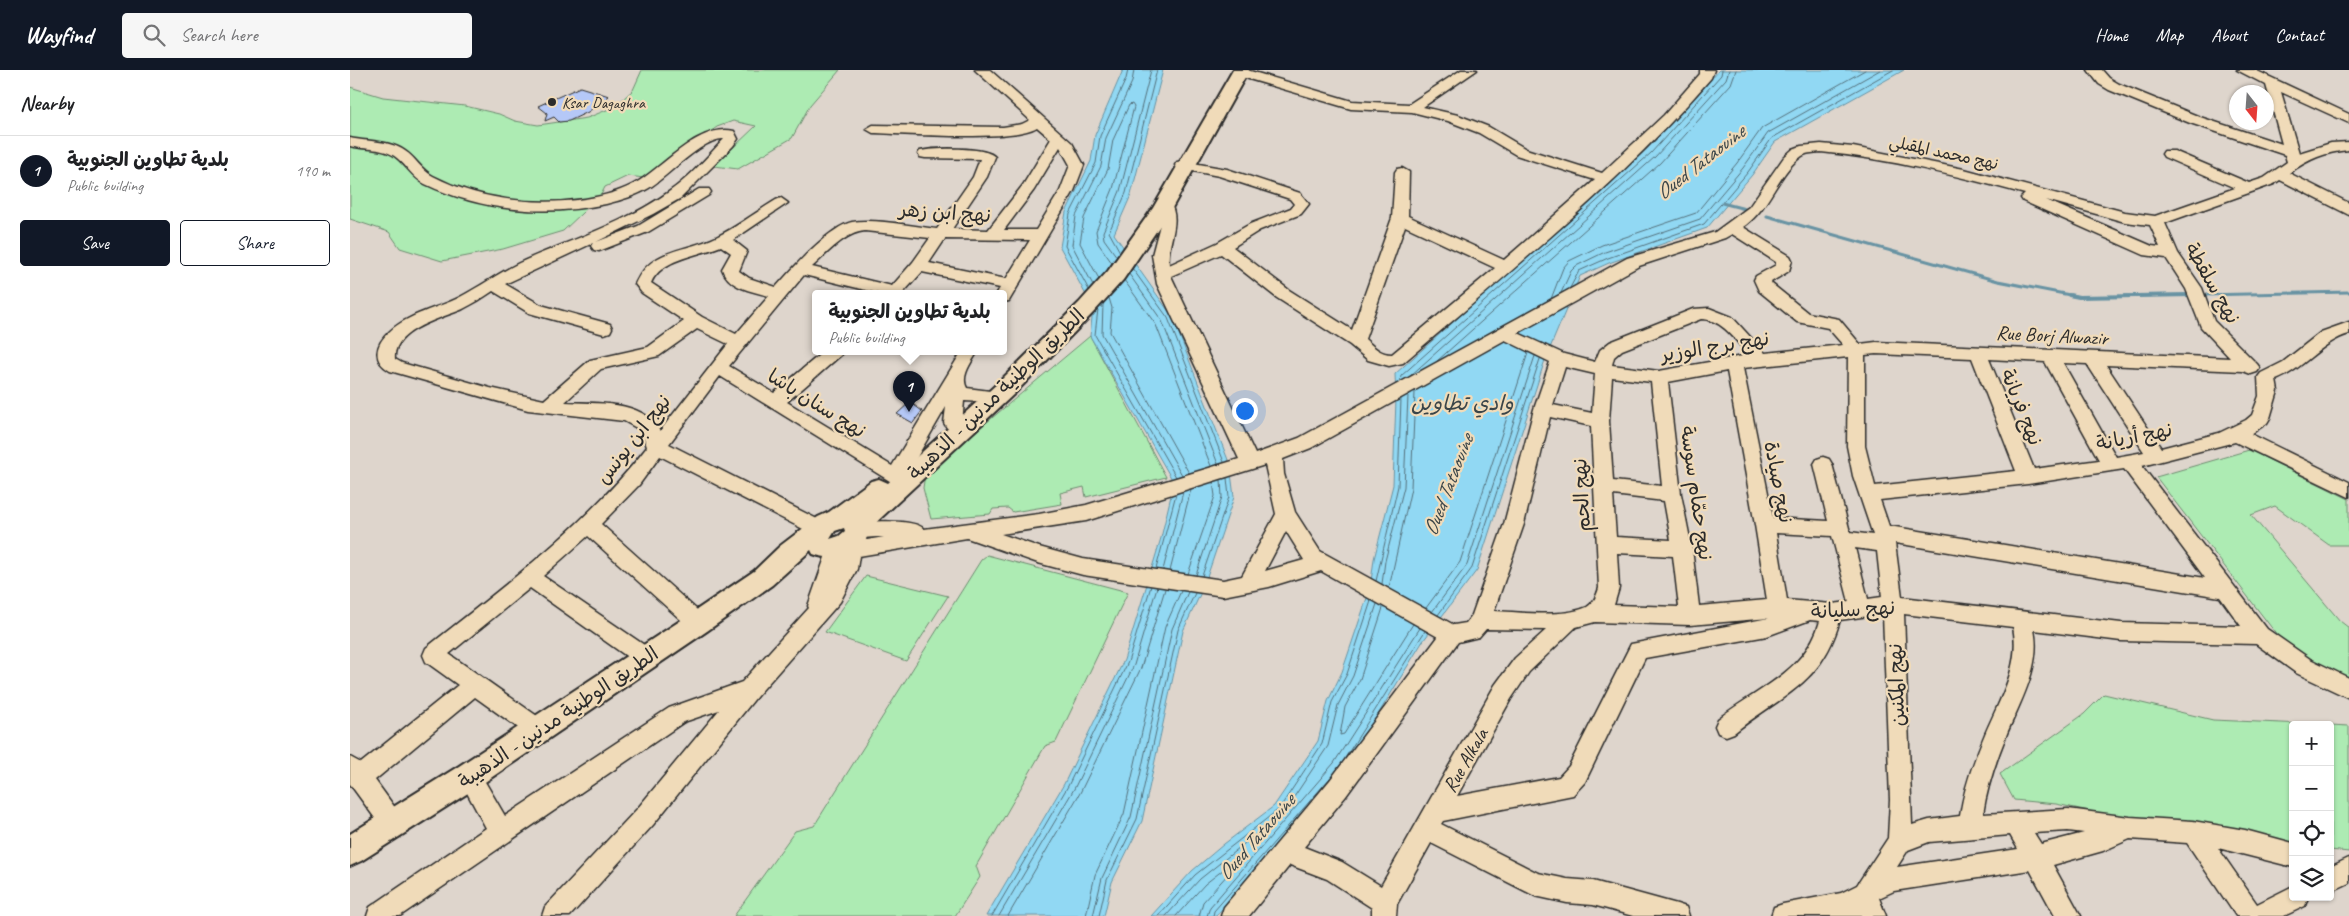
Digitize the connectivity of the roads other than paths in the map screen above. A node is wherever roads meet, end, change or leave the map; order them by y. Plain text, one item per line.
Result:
1 (982, 70) edge
2 (1470, 70) edge
3 (1707, 70) edge
4 (2094, 70) edge
5 (1241, 71) edge
6 (2249, 71) edge
7 (2272, 83) junction
8 (1412, 108) junction
9 (2349, 119) edge
10 (1039, 120) junction
11 (873, 129) dead end
12 (1058, 138) junction
13 (350, 142) edge
14 (2349, 146) edge
15 (925, 154) dead end
16 (2169, 154) dead end
17 (2293, 157) junction
18 (1188, 162) junction
19 (1402, 172) dead end
20 (2279, 174) junction
21 (1605, 179) junction
22 (1999, 181) junction
23 (2248, 188) junction
24 (704, 192) dead end
25 (781, 203) dead end
26 (2349, 210) edge
27 (1156, 212) junction
28 (1400, 218) junction
29 (2156, 221) junction
30 (1733, 228) junction
31 (847, 229) joint
32 (940, 234) junction
33 (991, 236) junction
34 (1041, 236) junction
35 (722, 240) junction
36 (1222, 247) junction
37 (554, 254) junction
38 (2171, 254) junction
39 (919, 266) junction
40 (1504, 266) junction
41 (800, 269) junction
42 (1162, 274) junction
43 (493, 284) junction
44 (882, 290) edge
45 (897, 290) edge
46 (1003, 290) edge
47 (1007, 290) edge
48 (780, 293) junction
49 (696, 321) junction
50 (604, 328) dead end
51 (2349, 328) edge
52 (1506, 333) junction
53 (1356, 341) junction
54 (739, 343) junction
55 (1857, 351) junction
56 (1978, 353) junction
57 (830, 355) edge
58 (968, 355) edge
59 (2050, 355) junction
60 (1555, 358) junction
61 (1761, 359) junction
62 (2093, 359) junction
63 (1734, 365) junction
64 (2246, 365) junction
65 (718, 368) junction
66 (1603, 370) junction
67 (1659, 377) junction
68 (2267, 377) junction
69 (957, 378) junction
70 (994, 391) junction
71 (774, 404) junction
72 (548, 407) junction
73 (1543, 409) junction
74 (1600, 421) junction
75 (957, 426) junction
76 (2237, 435) junction
77 (656, 446) junction
78 (1274, 455) junction
79 (2157, 456) junction
80 (2120, 463) junction
81 (1823, 464) dead end
82 (1241, 465) junction
83 (896, 473) junction
84 (2028, 476) junction
85 (1604, 488) junction
86 (2349, 490) edge
87 (1672, 494) junction
88 (1870, 494) junction
89 (1286, 514) junction
90 (589, 525) junction
91 (1765, 525) junction
92 (968, 530) junction
93 (1841, 534) junction
94 (840, 537) junction
95 (1884, 538) junction
96 (1607, 544) junction
97 (1682, 549) junction
98 (1321, 562) junction
99 (529, 577) junction
100 (1248, 584) junction
101 (1363, 584) joint
102 (2228, 590) junction
103 (1893, 604) junction
104 (1778, 608) junction
105 (1861, 610) junction
106 (1809, 612) junction
107 (1595, 613) junction
108 (1832, 613) junction
109 (1690, 616) junction
110 (2021, 619) junction
111 (1481, 620) junction
112 (1570, 620) junction
113 (698, 623) junction
114 (1449, 633) junction
115 (2260, 634) junction
116 (433, 655) joint
117 (646, 658) junction
118 (474, 686) junction
119 (2349, 688) edge
120 (749, 689) junction
121 (1726, 726) dead end
122 (538, 730) junction
123 (355, 773) edge
124 (469, 776) junction
125 (1431, 820) junction
126 (2015, 822) junction
127 (393, 824) junction
128 (1970, 826) junction
129 (2130, 828) junction
130 (501, 832) junction
131 (2192, 832) junction
132 (1900, 841) junction
133 (350, 851) edge
134 (1286, 852) junction
135 (2289, 855) edge
136 (2036, 857) junction
137 (2334, 866) edge
138 (2349, 869) edge
139 (2334, 878) edge
140 (1866, 894) junction
141 (2289, 901) edge
142 (1385, 909) edge
143 (379, 916) edge
144 (554, 916) edge
145 (1233, 916) edge
146 (1677, 916) edge
147 (1782, 916) edge
148 (1854, 916) edge
149 (1874, 916) edge
150 (2070, 916) edge
151 (2251, 916) edge
152 (2259, 916) edge

1 - 10 street
2 - 8 street
3 - 21 street
4 - 17 street
5 - 8 street
5 - 18 main road, الطريق الوطنية مدنين - الذهيبة
6 - 7 street
7 - 9 street
7 - 17 street
8 - 21 street
10 - 11 street
10 - 12 street
12 - 33 street
12 - 34 street
13 - 37 street
14 - 17 street, نهج محمد المقبلي
15 - 32 street
16 - 23 street
17 - 20 street, نهج محمد المقبلي
18 - 27 main road, الطريق الوطنية مدنين - الذهيبة
18 - 36 street
19 - 28 street
20 - 23 street, نهج محمد المقبلي
20 - 26 street
21 - 40 street
22 - 29 street, نهج محمد المقبلي
22 - 30 street, نهج محمد المقبلي
22 - 38 street
23 - 29 street, نهج محمد المقبلي
24 - 37 street
25 - 35 street
27 - 42 street
27 - 70 main road, الطريق الوطنية مدنين - الذهيبة
28 - 40 street
28 - 53 street
29 - 38 street, نهج سلقطة
30 - 52 street, نهج محمد المقبلي
30 - 55 street
31 - 32 street, نهج ابن زهر
31 - 41 street, نهج ابن يونس
32 - 33 street, نهج ابن زهر
32 - 39 street
33 - 34 street, نهج ابن زهر
34 - 47 street
35 - 48 street
35 - 49 street
36 - 42 street
36 - 53 street
37 - 43 street
38 - 64 street, نهج سلقطة
39 - 45 street
39 - 46 street
40 - 53 street
41 - 44 street
41 - 48 street, نهج ابن يونس
42 - 82 street
43 - 50 street
43 - 72 street
48 - 54 street, نهج ابن يونس
49 - 54 street
49 - 72 street
51 - 68 street
52 - 60 street, نهج برج الوزير
52 - 78 street, نهج محمد المقبلي
54 - 65 street, نهج ابن يونس
55 - 56 street, Rue Borj Alwazir
55 - 61 street, نهج برج الوزير
55 - 88 street, نهج المكنين
56 - 59 street, Rue Borj Alwazir
56 - 84 street, نهج فريانة
57 - 71 street
58 - 69 street
59 - 62 street, Rue Borj Alwazir
59 - 80 street
60 - 66 street, نهج برج الوزير
60 - 73 street
61 - 63 street, نهج برج الوزير
61 - 66 street
62 - 64 street, Rue Borj Alwazir
62 - 79 street
63 - 67 street, نهج برج الوزير
63 - 91 street, نهج صيادة
64 - 68 street, نهج سلقطة
65 - 71 street, نهج سنان باشا
65 - 77 street, نهج ابن يونس
66 - 67 street, نهج برج الوزير
66 - 74 street, نهج الجم
67 - 87 street, نهج حمّام سوسة
68 - 76 street, نهج أريانة
69 - 70 street
69 - 75 street
69 - 83 street
70 - 75 main road, الطريق الوطنية مدنين - الذهيبة
71 - 83 street, نهج سنان باشا
72 - 77 street
73 - 74 street
73 - 111 street
74 - 85 street, نهج الجم
75 - 83 main road, الطريق الوطنية مدنين - الذهيبة
75 - 94 main road, الطريق الوطنية مدنين - الذهيبة
76 - 79 street, نهج أريانة
76 - 86 street
77 - 90 street, نهج ابن يونس
77 - 94 street
78 - 82 street, نهج محمد المقبلي
78 - 89 street
79 - 80 street, نهج أريانة
80 - 84 street, نهج أريانة
80 - 102 street
81 - 93 street
82 - 92 street, نهج محمد المقبلي
83 - 94 main road, الطريق الوطنية مدنين - الذهيبة
84 - 88 street, نهج أريانة
85 - 87 street
85 - 96 street, نهج الجم
87 - 97 street, نهج حمّام سوسة
88 - 95 street, نهج المكنين
89 - 98 street
89 - 100 street
90 - 99 street, نهج ابن يونس
90 - 113 street
91 - 93 street
91 - 104 street, نهج صيادة
92 - 94 street, نهج محمد المقبلي
92 - 100 street
93 - 95 street
93 - 105 street
94 - 113 main road, الطريق الوطنية مدنين - الذهيبة
94 - 120 street
95 - 102 street
95 - 103 street, نهج المكنين
96 - 97 street
96 - 107 street, نهج الجم
97 - 109 street, نهج حمّام سوسة
98 - 100 street
98 - 101 street
99 - 116 street, نهج ابن يونس
99 - 117 street
101 - 114 street
102 - 115 street
103 - 105 street, نهج سليانة
103 - 110 street, نهج سليانة
103 - 132 street, نهج المكنين
104 - 106 street, نهج سليانة
104 - 109 street, نهج سليانة
105 - 108 street, نهج سليانة
106 - 108 street, نهج سليانة
106 - 125 street
107 - 109 street, نهج سليانة
107 - 112 street, نهج سليانة
108 - 121 street
110 - 115 street, نهج سليانة
110 - 128 street
111 - 112 street, نهج سليانة
111 - 114 street
112 - 125 street, Rue Alkala
113 - 117 main road, الطريق الوطنية مدنين - الذهيبة
114 - 134 street
115 - 119 street
116 - 118 street
117 - 122 main road, الطريق الوطنية مدنين - الذهيبة
118 - 122 street
118 - 123 street
120 - 130 street
120 - 144 street
122 - 124 main road, الطريق الوطنية مدنين - الذهيبة
123 - 127 street
124 - 127 main road, الطريق الوطنية مدنين - الذهيبة
124 - 130 street
125 - 142 street, Rue Alkala
125 - 146 street
126 - 128 street
126 - 129 street
126 - 136 street
127 - 133 main road, الطريق الوطنية مدنين - الذهيبة
128 - 132 street
129 - 131 street
129 - 136 street
130 - 143 street
131 - 135 street
131 - 151 street
132 - 140 street
134 - 142 street
134 - 145 street
136 - 140 street
136 - 150 street
137 - 138 street
138 - 139 street
140 - 147 street
140 - 148 street
140 - 149 street
141 - 152 street

